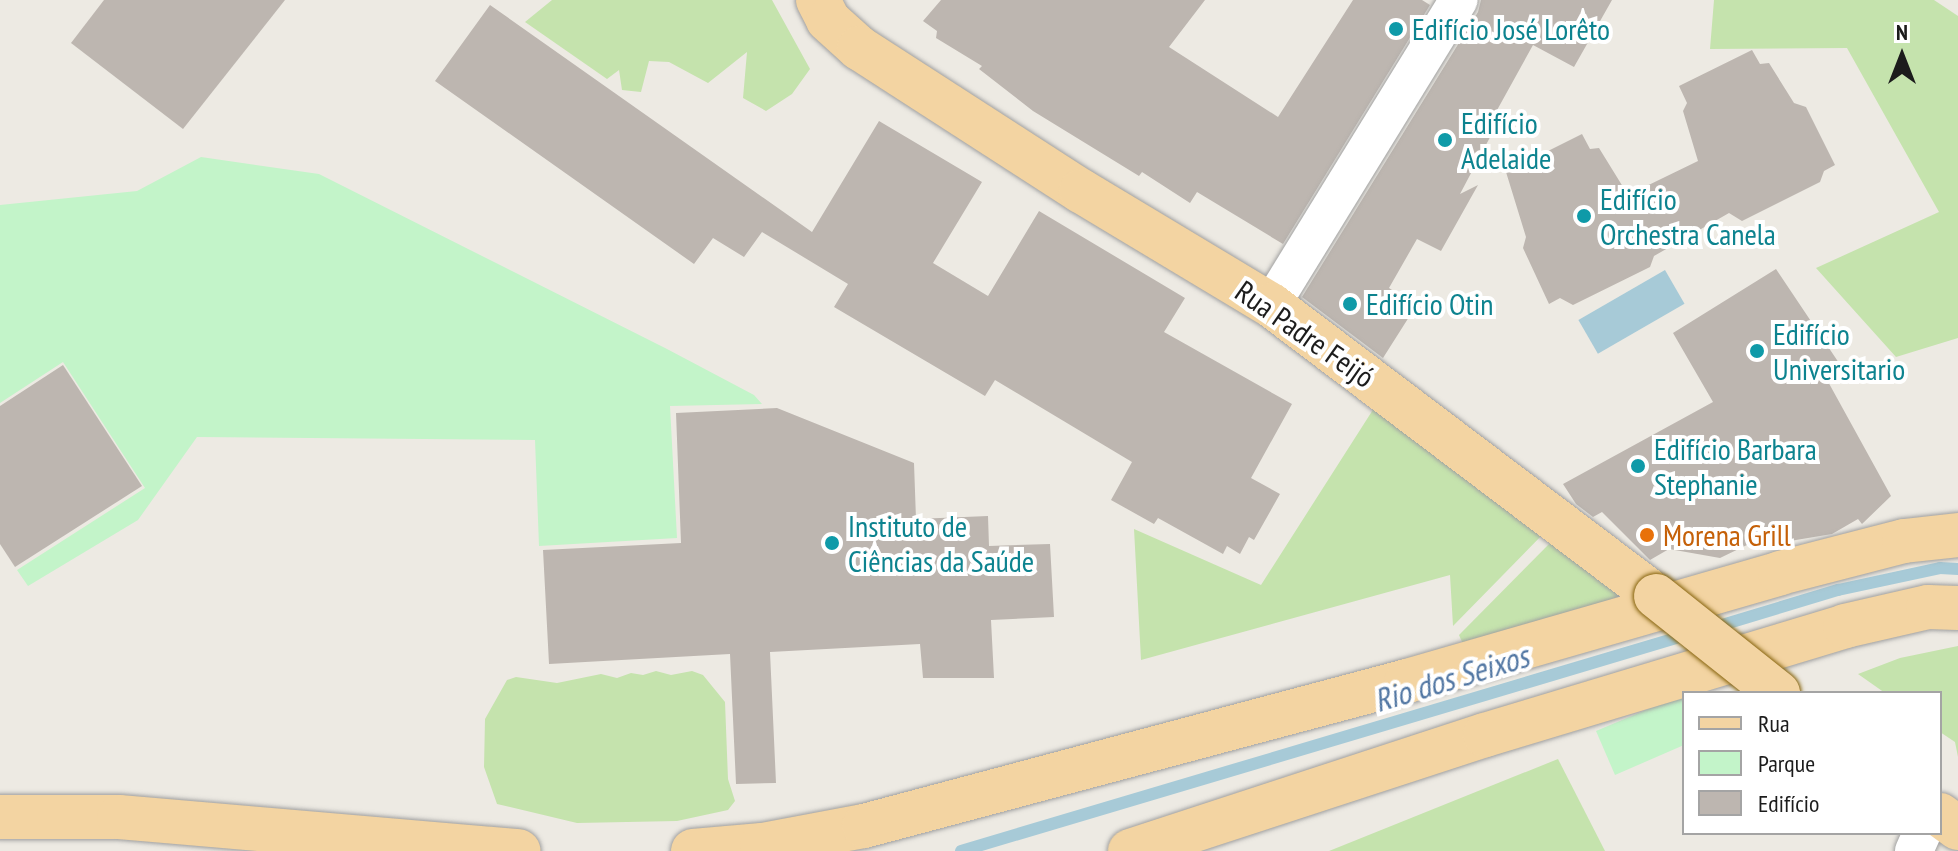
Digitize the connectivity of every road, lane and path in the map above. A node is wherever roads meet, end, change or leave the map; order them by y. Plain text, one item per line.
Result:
1 (818, 0) edge
2 (1448, 4) edge
3 (1271, 305) junction
4 (1958, 535) edge
5 (1958, 608) edge
6 (1775, 691) edge
7 (0, 817) edge
8 (519, 851) edge
9 (693, 851) edge
10 (1130, 851) edge

1 - 3 main road, Rua Padre Feijó
2 - 3 street
3 - 6 main road, Rua Padre Feijó, bridge
4 - 9 main road
5 - 10 main road
7 - 8 main road

